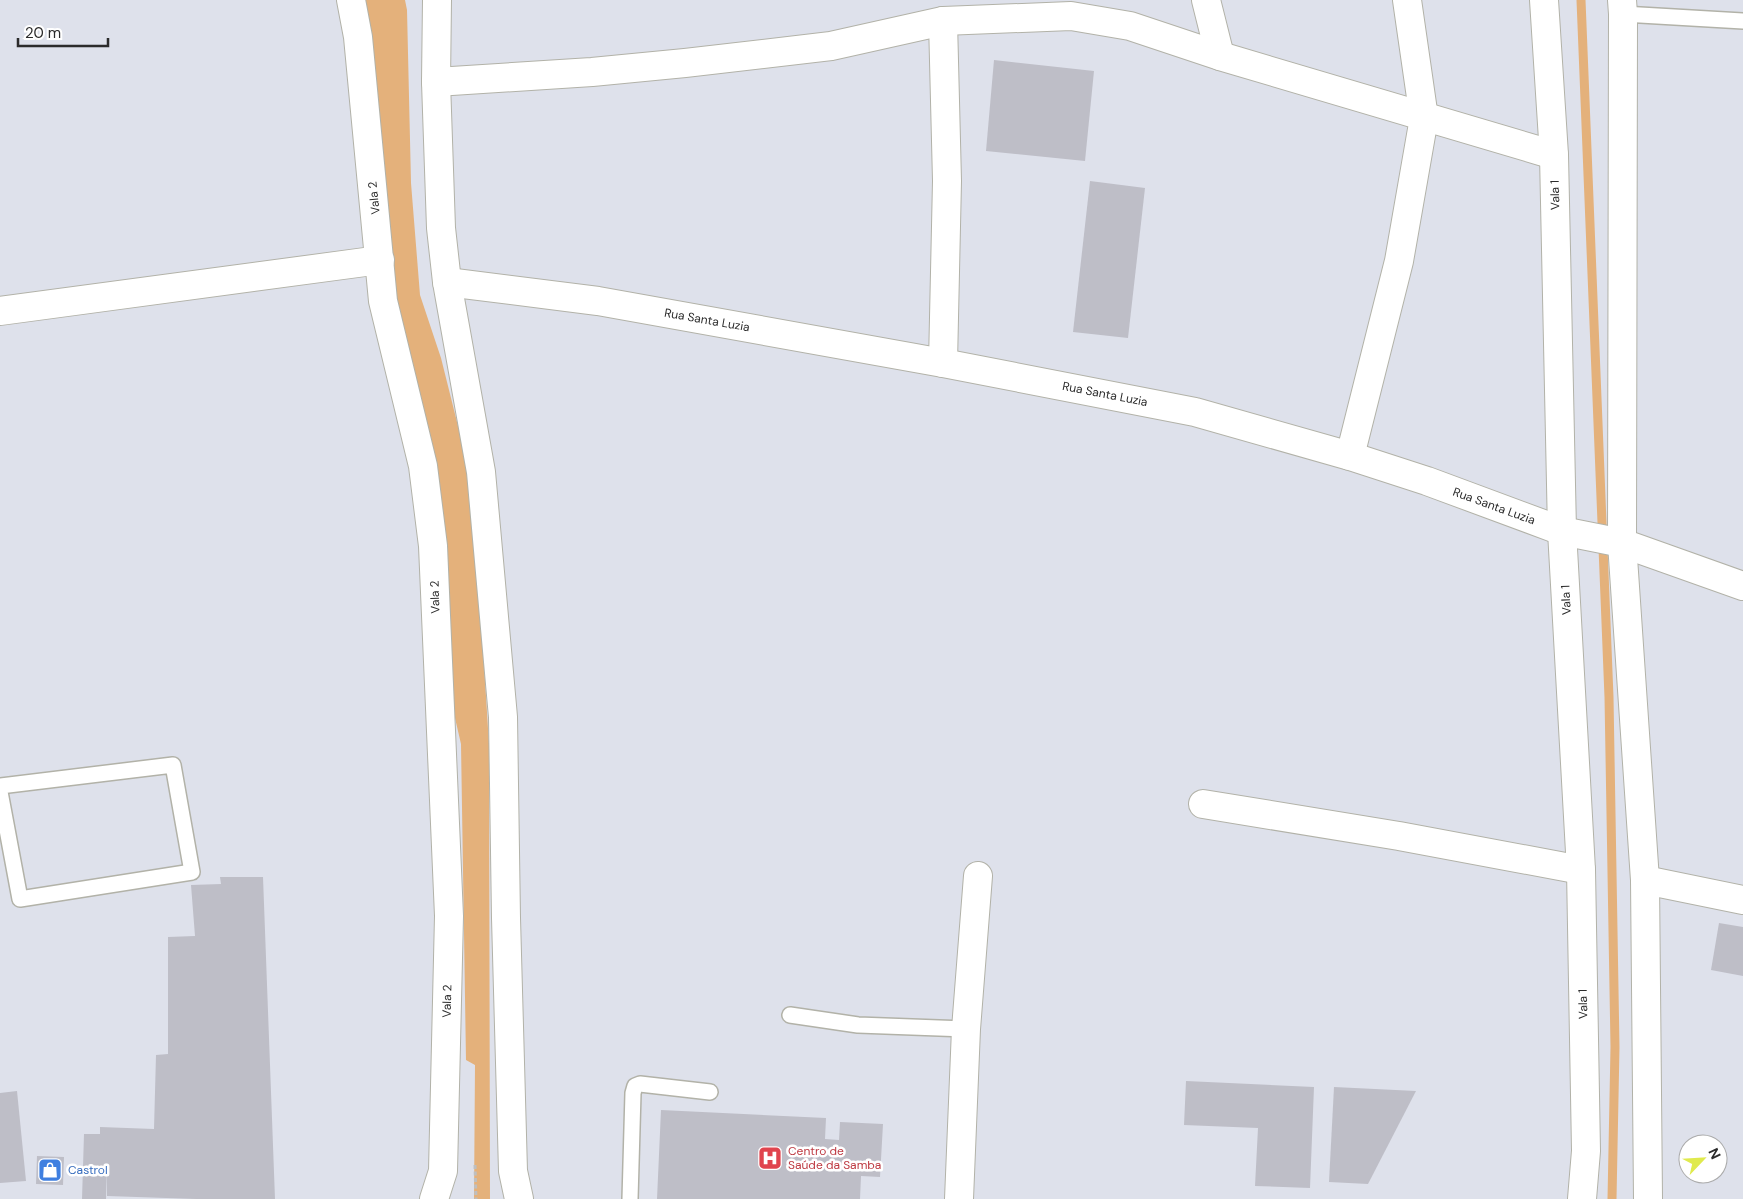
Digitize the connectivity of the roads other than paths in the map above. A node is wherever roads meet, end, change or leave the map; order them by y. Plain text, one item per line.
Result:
1 (351, 0) edge
2 (437, 0) edge
3 (1206, 0) edge
4 (1407, 0) edge
5 (1544, 0) edge
6 (1623, 7) edge
7 (943, 21) junction
8 (1743, 21) edge
9 (1220, 56) junction
10 (436, 82) junction
11 (1424, 118) junction
12 (1554, 155) junction
13 (380, 260) junction
14 (447, 282) junction
15 (0, 310) edge
16 (944, 363) junction
17 (1350, 456) junction
18 (1566, 532) junction
19 (1615, 542) junction
20 (1743, 586) edge
21 (0, 786) edge
22 (0, 792) edge
23 (1203, 804) dead end
24 (3, 827) edge
25 (1581, 870) junction
26 (978, 876) dead end
27 (1645, 880) junction
28 (1743, 900) edge
29 (790, 1015) dead end
30 (966, 1029) junction
31 (710, 1092) dead end
32 (434, 1199) edge
33 (519, 1199) edge
34 (630, 1199) edge
35 (959, 1199) edge
36 (1582, 1199) edge
37 (1648, 1199) edge

1 - 13 street, Vala 2
2 - 10 street
3 - 9 street
4 - 11 street
5 - 12 street, Vala 1
6 - 8 lane
6 - 19 street
7 - 9 street
7 - 10 street
7 - 16 street
9 - 11 street
10 - 14 street
11 - 12 street
11 - 17 street
12 - 18 street, Vala 1
13 - 15 street
13 - 32 street, Vala 2
14 - 16 street, Rua Santa Luzia
14 - 33 street
16 - 17 street, Rua Santa Luzia
17 - 18 street, Rua Santa Luzia
18 - 19 street, Rua Santa Luzia
18 - 25 street, Vala 1
19 - 20 street, Rua Santa Luzia
19 - 27 street
21 - 24 lane
22 - 24 lane
23 - 25 street
25 - 36 street, Vala 1
26 - 30 street
27 - 28 street
27 - 37 street
29 - 30 lane
30 - 35 street
31 - 34 lane

